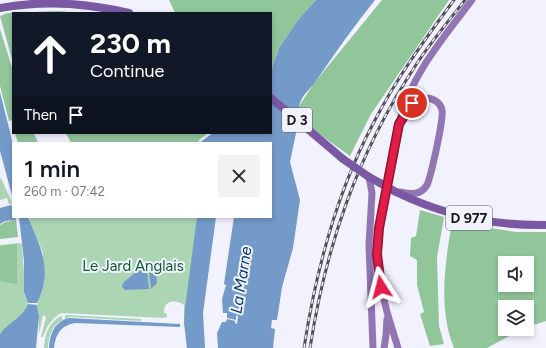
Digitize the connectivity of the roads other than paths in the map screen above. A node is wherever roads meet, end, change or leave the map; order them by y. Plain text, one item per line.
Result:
1 (472, 0) edge
2 (2, 7) edge
3 (124, 12) edge
4 (272, 99) edge
5 (399, 124) junction
6 (368, 177) junction
7 (396, 192) junction
8 (546, 225) edge
9 (387, 312) junction
10 (396, 338) junction
11 (385, 344) edge
12 (373, 348) edge
13 (398, 348) edge

1 - 5 main road
2 - 3 main road
4 - 6 main road, D 3, bridge
5 - 7 main road
5 - 9 main road
6 - 7 main road, D 3, bridge
6 - 12 main road
7 - 8 main road, D 977
9 - 10 main road
9 - 11 main road
10 - 11 main road
10 - 13 main road

